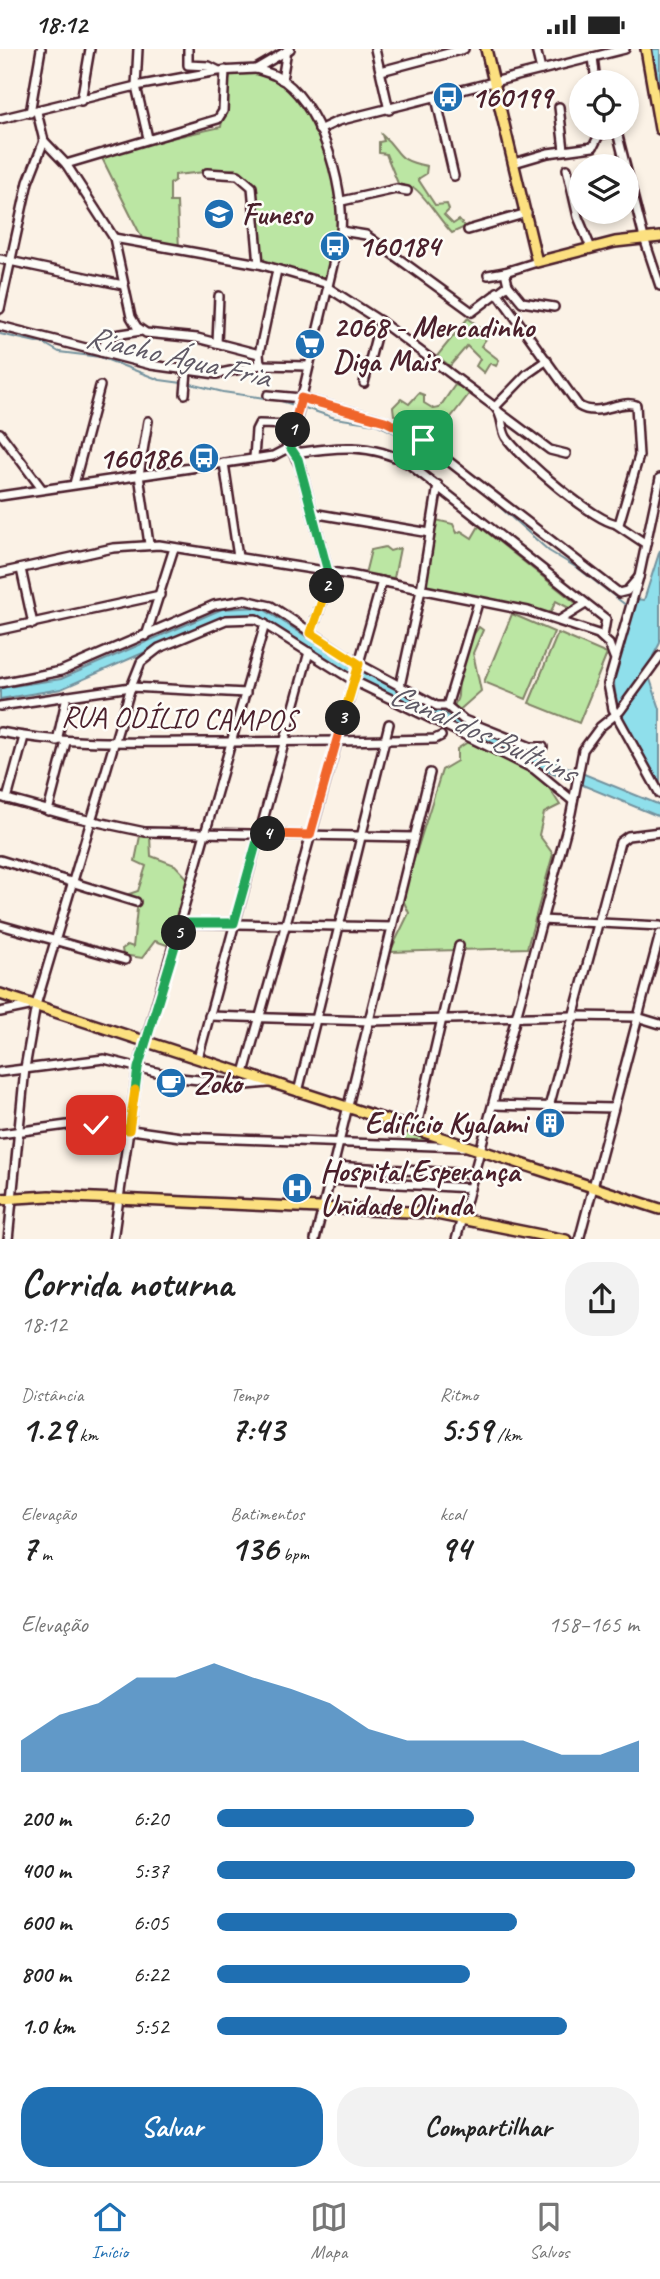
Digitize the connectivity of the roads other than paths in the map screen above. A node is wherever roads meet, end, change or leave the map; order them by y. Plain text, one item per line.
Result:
1 (41, 49) edge
2 (90, 49) edge
3 (138, 49) edge
4 (188, 49) edge
5 (375, 49) edge
6 (464, 49) edge
7 (486, 49) edge
8 (536, 49) edge
9 (625, 49) edge
10 (646, 49) edge
11 (289, 50) edge
12 (596, 54) edge
13 (256, 69) junction
14 (221, 70) junction
15 (541, 70) junction
16 (381, 71) junction
17 (282, 80) junction
18 (493, 83) junction
19 (136, 86) junction
20 (436, 98) junction
21 (81, 101) junction
22 (559, 107) dead end
23 (389, 110) junction
24 (33, 113) junction
25 (0, 119) edge
26 (660, 129) edge
27 (319, 130) junction
28 (148, 138) junction
29 (596, 140) edge
30 (620, 140) edge
31 (44, 141) junction
32 (564, 150) junction
33 (513, 163) junction
34 (66, 165) junction
35 (566, 169) dead end
36 (206, 173) dead end
37 (454, 176) dead end
38 (569, 182) edge
39 (407, 191) dead end
40 (342, 201) junction
41 (527, 213) junction
42 (583, 224) edge
43 (468, 230) dead end
44 (341, 231) junction
45 (660, 237) edge
46 (114, 238) junction
47 (644, 238) junction
48 (591, 248) junction
49 (0, 259) edge
50 (12, 260) junction
51 (537, 263) junction
52 (260, 264) junction
53 (277, 270) junction
54 (505, 272) junction
55 (488, 275) dead end
56 (123, 285) junction
57 (508, 285) junction
58 (328, 286) junction
59 (660, 286) edge
60 (497, 292) junction
61 (219, 296) dead end
62 (554, 307) dead end
63 (0, 309) edge
64 (380, 321) junction
65 (0, 326) edge
66 (141, 331) junction
67 (217, 343) junction
68 (101, 352) junction
69 (259, 353) junction
70 (547, 360) junction
71 (260, 365) junction
72 (309, 366) junction
73 (364, 383) dead end
74 (100, 386) dead end
75 (268, 395) dead end
76 (301, 399) junction
77 (497, 409) junction
78 (148, 421) dead end
79 (294, 425) junction
80 (0, 433) edge
81 (292, 450) junction
82 (566, 454) dead end
83 (254, 458) junction
84 (223, 463) junction
85 (139, 475) junction
86 (660, 478) edge
87 (74, 484) junction
88 (438, 485) junction
89 (42, 489) junction
90 (0, 496) edge
91 (312, 513) junction
92 (616, 524) junction
93 (430, 533) junction
94 (149, 544) junction
95 (646, 544) junction
96 (174, 548) junction
97 (238, 557) junction
98 (21, 569) junction
99 (328, 572) junction
100 (0, 573) edge
101 (639, 577) junction
102 (382, 581) junction
103 (421, 590) junction
104 (160, 595) junction
105 (478, 603) junction
106 (584, 604) junction
107 (560, 620) junction
108 (33, 624) junction
109 (265, 624) junction
110 (0, 631) edge
111 (311, 633) junction
112 (146, 636) junction
113 (603, 637) junction
114 (309, 652) junction
115 (614, 657) junction
116 (658, 658) edge
117 (358, 666) junction
118 (354, 680) junction
119 (0, 683) edge
120 (400, 686) junction
121 (131, 687) junction
122 (246, 693) junction
123 (67, 696) junction
124 (0, 706) edge
125 (447, 706) junction
126 (618, 713) junction
127 (389, 724) dead end
128 (0, 732) edge
129 (441, 736) dead end
130 (24, 737) junction
131 (386, 740) junction
132 (57, 741) junction
133 (66, 742) junction
134 (232, 742) junction
135 (336, 742) junction
136 (284, 743) junction
137 (113, 744) junction
138 (543, 747) dead end
139 (430, 773) dead end
140 (660, 794) edge
141 (3, 798) edge
142 (573, 801) junction
143 (48, 811) junction
144 (92, 821) junction
145 (660, 832) edge
146 (207, 834) junction
147 (259, 834) junction
148 (310, 835) junction
149 (363, 835) junction
150 (413, 837) junction
151 (0, 860) edge
152 (72, 881) junction
153 (136, 902) dead end
154 (541, 920) junction
155 (182, 923) junction
156 (234, 923) junction
157 (598, 923) junction
158 (0, 925) edge
159 (286, 926) junction
160 (660, 926) edge
161 (392, 927) junction
162 (340, 928) junction
163 (660, 934) edge
164 (54, 939) junction
165 (459, 946) dead end
166 (125, 960) dead end
167 (0, 993) edge
168 (35, 1005) junction
169 (0, 1012) edge
170 (517, 1015) junction
171 (209, 1016) junction
172 (573, 1016) junction
173 (637, 1017) junction
174 (261, 1018) junction
175 (444, 1018) junction
176 (318, 1019) junction
177 (371, 1021) junction
178 (660, 1024) edge
179 (146, 1042) junction
180 (198, 1058) junction
181 (25, 1068) junction
182 (138, 1068) junction
183 (0, 1072) edge
184 (244, 1073) junction
185 (270, 1083) junction
186 (298, 1092) junction
187 (493, 1105) junction
188 (348, 1107) junction
189 (549, 1107) junction
190 (613, 1108) junction
191 (129, 1130) junction
192 (416, 1130) junction
193 (19, 1131) junction
194 (0, 1134) edge
195 (337, 1144) junction
196 (470, 1147) junction
197 (481, 1151) junction
198 (332, 1166) junction
199 (474, 1174) junction
200 (328, 1180) junction
201 (470, 1188) junction
202 (593, 1188) junction
203 (12, 1198) junction
204 (0, 1199) edge
205 (118, 1200) junction
206 (321, 1207) junction
207 (660, 1209) edge
208 (462, 1217) junction
209 (8, 1239) edge
210 (113, 1239) edge
211 (315, 1239) edge
212 (456, 1239) edge
213 (561, 1239) edge
214 (579, 1239) edge

1 - 24 street
2 - 21 street
3 - 19 street
4 - 14 street
5 - 16 street
6 - 16 street
7 - 18 main road
8 - 15 street
9 - 12 street
10 - 26 main road
11 - 13 street
11 - 17 street
12 - 15 street
13 - 14 street
13 - 17 street
14 - 19 street
14 - 28 street
15 - 18 street
16 - 23 street
17 - 27 street
18 - 20 street
18 - 33 main road
19 - 21 street
19 - 28 street
20 - 23 street
20 - 37 street
21 - 24 street
22 - 32 street
23 - 27 street
24 - 25 street
24 - 31 street
27 - 40 street
28 - 34 street
29 - 32 street
30 - 47 street
31 - 34 street
31 - 50 street
32 - 33 street
33 - 41 main road
34 - 46 street
35 - 38 street
36 - 52 street
39 - 40 street
40 - 44 street
41 - 43 street
41 - 51 main road
42 - 48 street
44 - 58 street
44 - 60 street
45 - 47 main road
46 - 52 street
46 - 56 street
47 - 48 main road
47 - 59 street
48 - 51 main road
49 - 50 street
50 - 56 street
50 - 63 street
51 - 54 street
52 - 53 street
53 - 58 street
53 - 69 street
54 - 55 street
54 - 57 street
56 - 66 street
57 - 60 street
57 - 62 street
58 - 64 street
58 - 72 street
60 - 70 street
61 - 67 street
64 - 73 street
64 - 77 street
65 - 68 street
66 - 67 street
66 - 68 street
67 - 69 street
68 - 71 street
69 - 71 street
70 - 77 street
70 - 92 street
71 - 72 street
72 - 76 street
74 - 87 street
75 - 76 street
76 - 79 street
76 - 101 street
77 - 82 street
77 - 92 street
78 - 85 street
79 - 81 street
79 - 83 street
80 - 89 street
81 - 83 street
81 - 88 street
81 - 91 street
83 - 84 street
84 - 85 street
84 - 97 street
85 - 87 street
85 - 94 street
86 - 95 street
87 - 89 street
88 - 93 street
88 - 106 street
89 - 90 street
91 - 93 street
91 - 99 street
92 - 95 street
93 - 103 street
94 - 96 street
94 - 98 street
95 - 101 street
96 - 97 street
96 - 104 street
97 - 99 street
98 - 100 street
98 - 108 street
99 - 102 street
99 - 111 street
101 - 115 street
102 - 103 street
102 - 117 street
103 - 105 street
103 - 120 street
104 - 108 street
104 - 112 street
105 - 107 street
105 - 125 street
106 - 107 street
106 - 113 street
107 - 113 street
108 - 110 street
109 - 114 street
109 - 121 street
109 - 122 street
111 - 112 street
111 - 117 street
112 - 119 street
113 - 115 street
114 - 118 street
114 - 136 street
115 - 126 street
116 - 126 street
117 - 118 street
117 - 120 street
118 - 135 street
118 - 142 street
120 - 125 street
121 - 122 street
121 - 123 street
121 - 137 street
122 - 134 street
123 - 124 street
123 - 132 street
125 - 138 street
126 - 140 street
126 - 142 street
127 - 131 street
128 - 130 street, RUA ODÍLIO CAMPOS
129 - 131 street, RUA ODÍLIO CAMPOS
130 - 132 street, RUA ODÍLIO CAMPOS
130 - 141 street
131 - 135 street, RUA ODÍLIO CAMPOS
131 - 149 street
132 - 133 street, RUA ODÍLIO CAMPOS
133 - 137 street, RUA ODÍLIO CAMPOS
133 - 143 street
134 - 136 street, RUA ODÍLIO CAMPOS
134 - 137 street, RUA ODÍLIO CAMPOS
134 - 146 street
135 - 136 street, RUA ODÍLIO CAMPOS
135 - 148 street
136 - 147 street
137 - 144 street
139 - 150 street
141 - 143 street
142 - 154 street
143 - 144 street
144 - 146 street
144 - 152 street
145 - 157 street
146 - 147 street
146 - 155 street
147 - 148 street
147 - 156 street
148 - 149 street
148 - 159 street
149 - 150 street
149 - 162 street
150 - 161 street
151 - 152 street
152 - 153 street
152 - 164 street
154 - 157 street
154 - 170 street
155 - 156 street
155 - 179 street
156 - 159 street
156 - 171 street
157 - 160 street
157 - 172 street
158 - 164 street
159 - 162 street
159 - 174 street
161 - 162 street
161 - 177 street
162 - 176 street
163 - 173 street
164 - 166 street
164 - 168 street
165 - 175 street
167 - 168 main road
168 - 169 street
168 - 179 main road
168 - 181 street
170 - 172 street
170 - 175 street
170 - 187 street
171 - 174 street
171 - 180 street
172 - 173 street
172 - 189 street
173 - 178 street
173 - 190 street
174 - 176 street
174 - 184 street
175 - 177 street
175 - 192 street
176 - 177 street
176 - 186 street
177 - 188 street
179 - 180 main road
179 - 182 street
180 - 184 main road
181 - 182 street
181 - 183 street
181 - 193 street
182 - 185 street
182 - 191 street
184 - 185 main road
185 - 186 main road
186 - 188 main road
187 - 189 street
187 - 197 street
188 - 192 main road
188 - 195 street
189 - 190 street
190 - 202 street
191 - 193 street
191 - 195 street
191 - 205 street
192 - 196 main road
193 - 194 street
193 - 203 street
195 - 196 street
195 - 198 street
196 - 197 main road
197 - 199 street
197 - 202 main road
198 - 199 street
198 - 200 street
199 - 201 street
200 - 201 street
200 - 206 street
201 - 208 street
202 - 207 main road
202 - 214 street
203 - 204 main road
203 - 205 main road
203 - 209 street
205 - 206 main road
205 - 210 street
206 - 208 main road
206 - 211 street
208 - 212 street
208 - 213 main road

